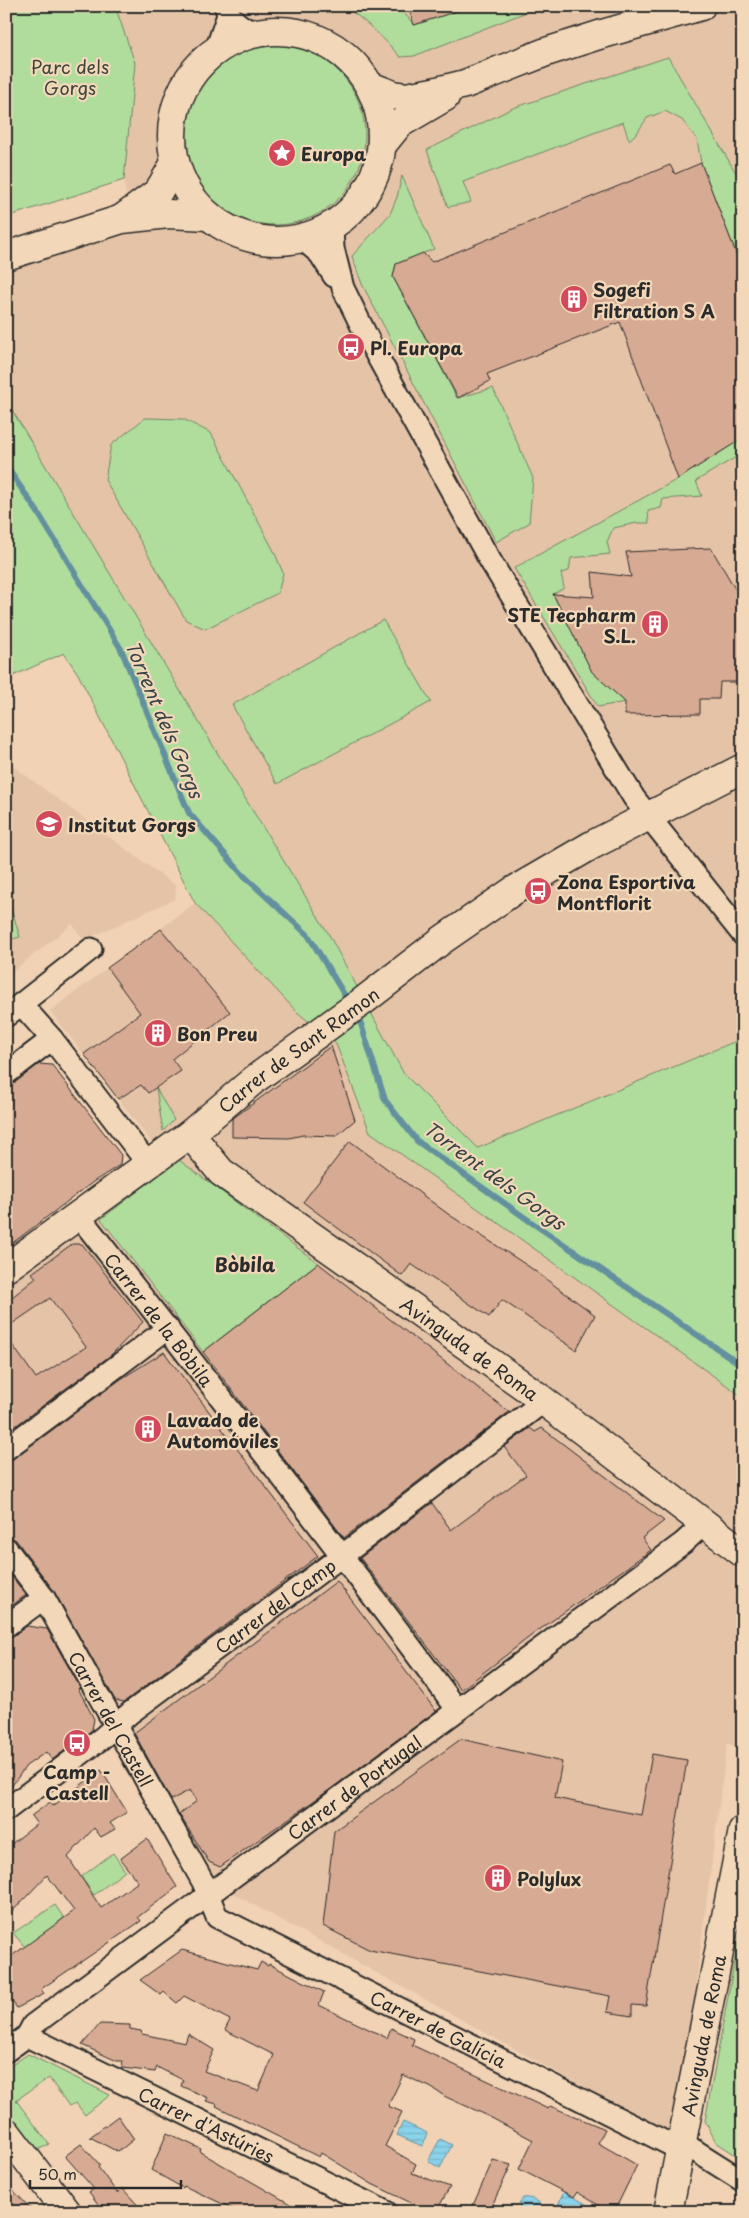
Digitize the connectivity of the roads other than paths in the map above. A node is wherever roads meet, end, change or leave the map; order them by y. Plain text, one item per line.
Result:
1 (701, 6) edge
2 (227, 10) edge
3 (254, 33) junction
4 (216, 50) junction
5 (465, 84) junction
6 (370, 86) junction
7 (382, 145) junction
8 (175, 163) junction
9 (209, 216) junction
10 (122, 219) junction
11 (332, 226) junction
12 (301, 238) junction
13 (6, 256) edge
14 (343, 288) junction
15 (743, 768) edge
16 (648, 817) junction
17 (743, 935) edge
18 (91, 949) dead end
19 (14, 1010) edge
20 (52, 1038) junction
21 (6, 1074) edge
22 (194, 1139) junction
23 (153, 1161) junction
24 (79, 1216) junction
25 (6, 1268) edge
26 (168, 1328) junction
27 (544, 1402) junction
28 (6, 1449) edge
29 (704, 1524) junction
30 (6, 1548) edge
31 (743, 1554) edge
32 (342, 1556) junction
33 (44, 1598) junction
34 (6, 1626) edge
35 (456, 1709) junction
36 (116, 1724) junction
37 (6, 1810) edge
38 (743, 1830) edge
39 (207, 1896) junction
40 (27, 2036) junction
41 (6, 2051) edge
42 (6, 2132) edge
43 (682, 2146) junction
44 (743, 2181) edge
45 (67, 2212) edge
46 (386, 2212) edge
47 (668, 2212) edge

1 - 5 street
2 - 3 street
2 - 4 street
3 - 4 street
3 - 6 street
4 - 8 street
5 - 6 street
5 - 7 street
6 - 7 street
7 - 11 street
8 - 9 street
8 - 10 street
9 - 10 street
9 - 12 street
10 - 13 street
11 - 12 street
11 - 14 street
12 - 14 street
14 - 16 street
15 - 16 street, Carrer de Sant Ramon
16 - 17 street
16 - 22 street, Carrer de Sant Ramon
18 - 19 street
19 - 20 street
20 - 21 street
20 - 23 street
22 - 23 street, Carrer de Sant Ramon
22 - 27 street, Avinguda de Roma
23 - 24 street, Carrer de Sant Ramon
24 - 25 street, Carrer de Sant Ramon
24 - 26 street, Carrer de la Bòbila
26 - 28 street
26 - 32 street, Carrer de la Bòbila
27 - 29 street, Avinguda de Roma
27 - 32 street, Carrer del Camp
29 - 31 street, Avinguda de Roma
29 - 35 street, Carrer de Portugal
30 - 33 street, Carrer del Castell
32 - 35 street, Carrer de la Bòbila
32 - 36 street, Carrer del Camp
33 - 34 street
33 - 36 street, Carrer del Castell
35 - 39 street, Carrer de Portugal
36 - 37 street, Carrer del Camp
36 - 39 street, Carrer del Castell
38 - 43 street, Avinguda de Roma
39 - 40 street, Carrer de Portugal
39 - 43 street, Carrer de Galícia
40 - 41 street, Carrer de Portugal
40 - 46 street, Carrer d'Astúries
42 - 45 street
43 - 44 street, Carrer de Galícia
43 - 47 street, Avinguda de Roma

